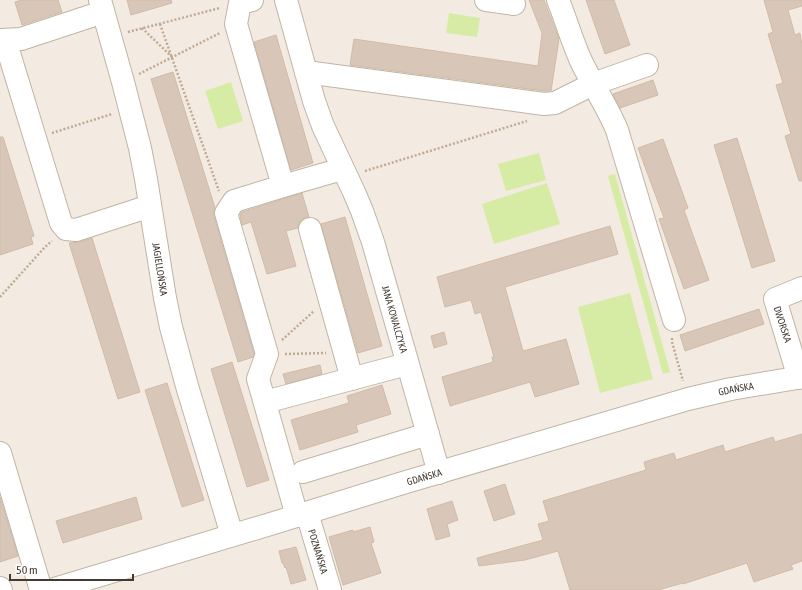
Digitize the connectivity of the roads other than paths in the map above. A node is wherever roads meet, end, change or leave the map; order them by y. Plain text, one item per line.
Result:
1 (286, 0) edge
2 (486, 0) edge
3 (558, 0) edge
4 (514, 4) dead end
5 (102, 6) edge
6 (243, 9) edge
7 (2, 40) edge
8 (647, 65) dead end
9 (306, 72) junction
10 (593, 84) junction
11 (344, 173) junction
12 (283, 186) junction
13 (150, 206) junction
14 (310, 229) dead end
15 (802, 288) edge
16 (674, 320) road end
17 (407, 364) junction
18 (801, 378) edge
19 (352, 379) junction
20 (265, 402) junction
21 (428, 434) junction
22 (0, 453) edge
23 (304, 472) dead end
24 (439, 473) junction
25 (302, 514) junction
26 (232, 535) junction
27 (41, 590) edge
28 (51, 590) edge
29 (330, 590) edge

1 - 9 street, JANA KOWALCZYKA
2 - 4 street
3 - 10 street
5 - 7 street
5 - 13 street, JAGIELLOŃSKA
6 - 12 street
7 - 13 street
8 - 10 street
9 - 10 street
9 - 11 street, JANA KOWALCZYKA
10 - 16 street
11 - 12 street
11 - 17 street, JANA KOWALCZYKA
12 - 20 street, POZNAŃSKA
13 - 26 street, JAGIELLOŃSKA
14 - 19 street
15 - 18 street, DWORSKA
17 - 19 street
17 - 21 street, JANA KOWALCZYKA
18 - 24 street, GDAŃSKA
19 - 20 street
20 - 25 street, POZNAŃSKA
21 - 23 street
21 - 24 street, JANA KOWALCZYKA
22 - 27 street
24 - 25 street, GDAŃSKA
25 - 26 street, GDAŃSKA
25 - 29 street, POZNAŃSKA
26 - 28 street, GDAŃSKA

